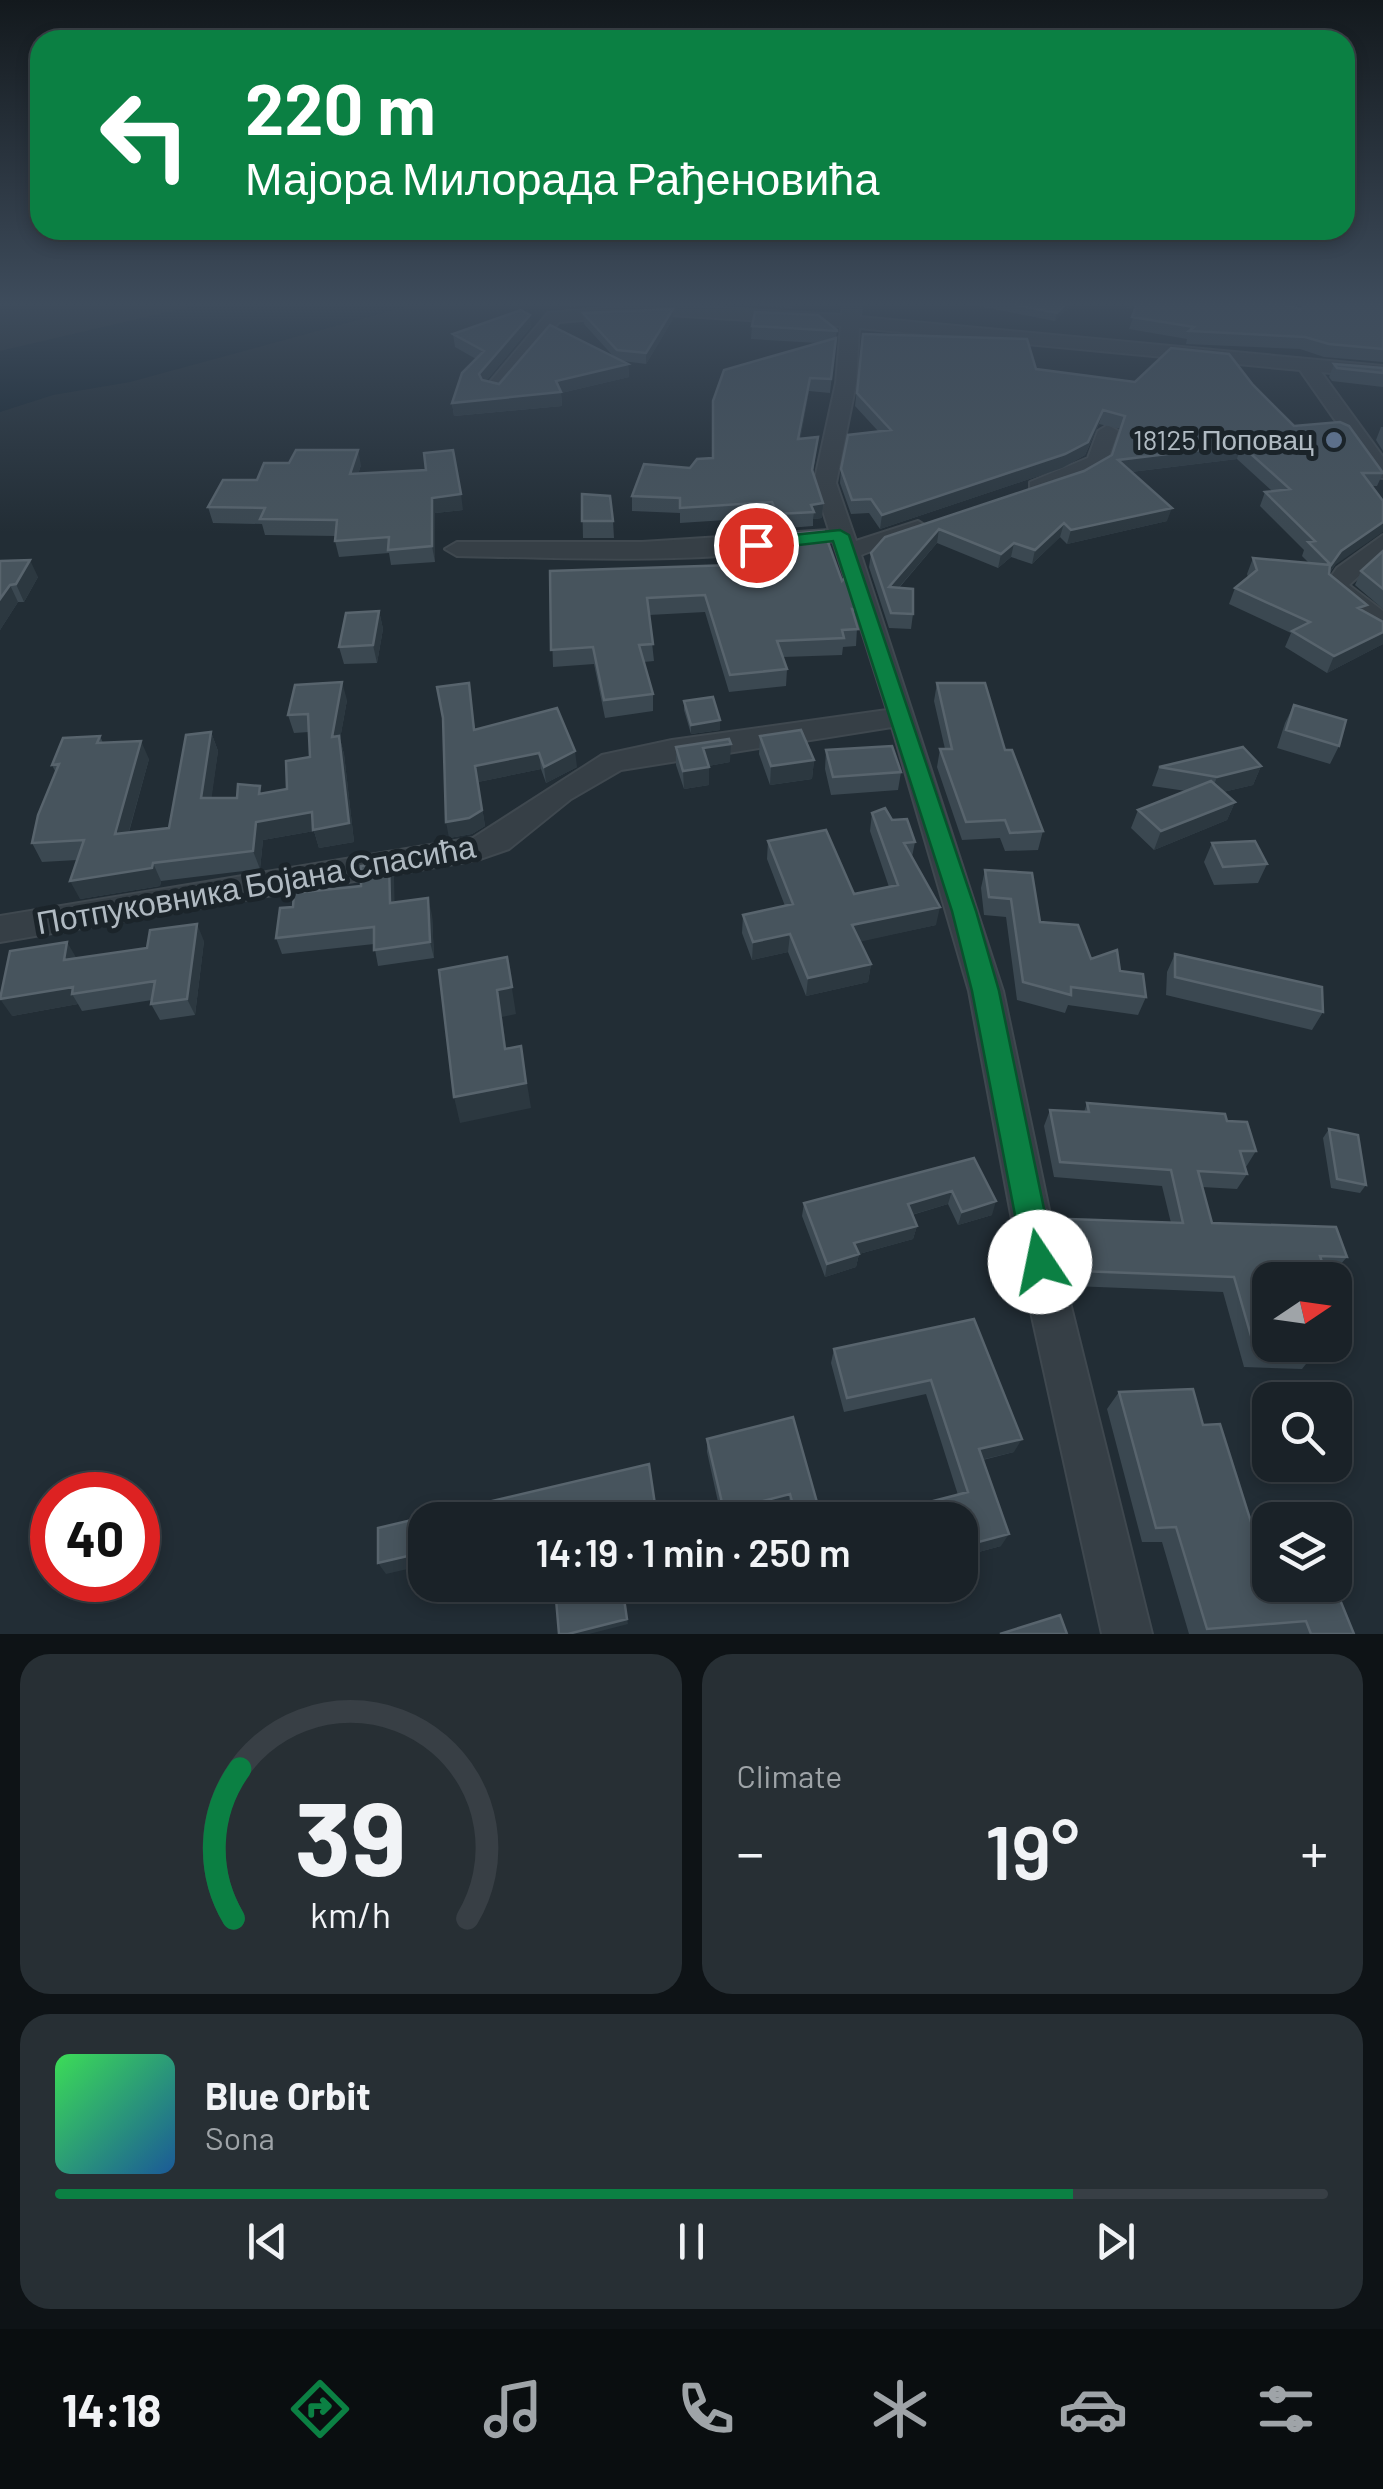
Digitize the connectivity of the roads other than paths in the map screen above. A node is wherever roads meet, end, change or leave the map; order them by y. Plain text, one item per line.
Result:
1 (501, 380) edge
2 (846, 380) edge
3 (1318, 380) edge
4 (494, 389) edge
5 (1108, 432) dead end
6 (1383, 472) edge
7 (1021, 494) edge
8 (936, 523) edge
9 (1383, 542) edge
10 (842, 543) junction
11 (456, 549) dead end
12 (1383, 623) edge
13 (903, 717) junction
14 (0, 928) edge
15 (1127, 1634) edge

1 - 4 street
2 - 10 street
3 - 6 street
5 - 7 street
8 - 10 street
9 - 12 street
10 - 11 street
10 - 13 street
13 - 14 street, Потпуковника Бојана Спасића
13 - 15 street

